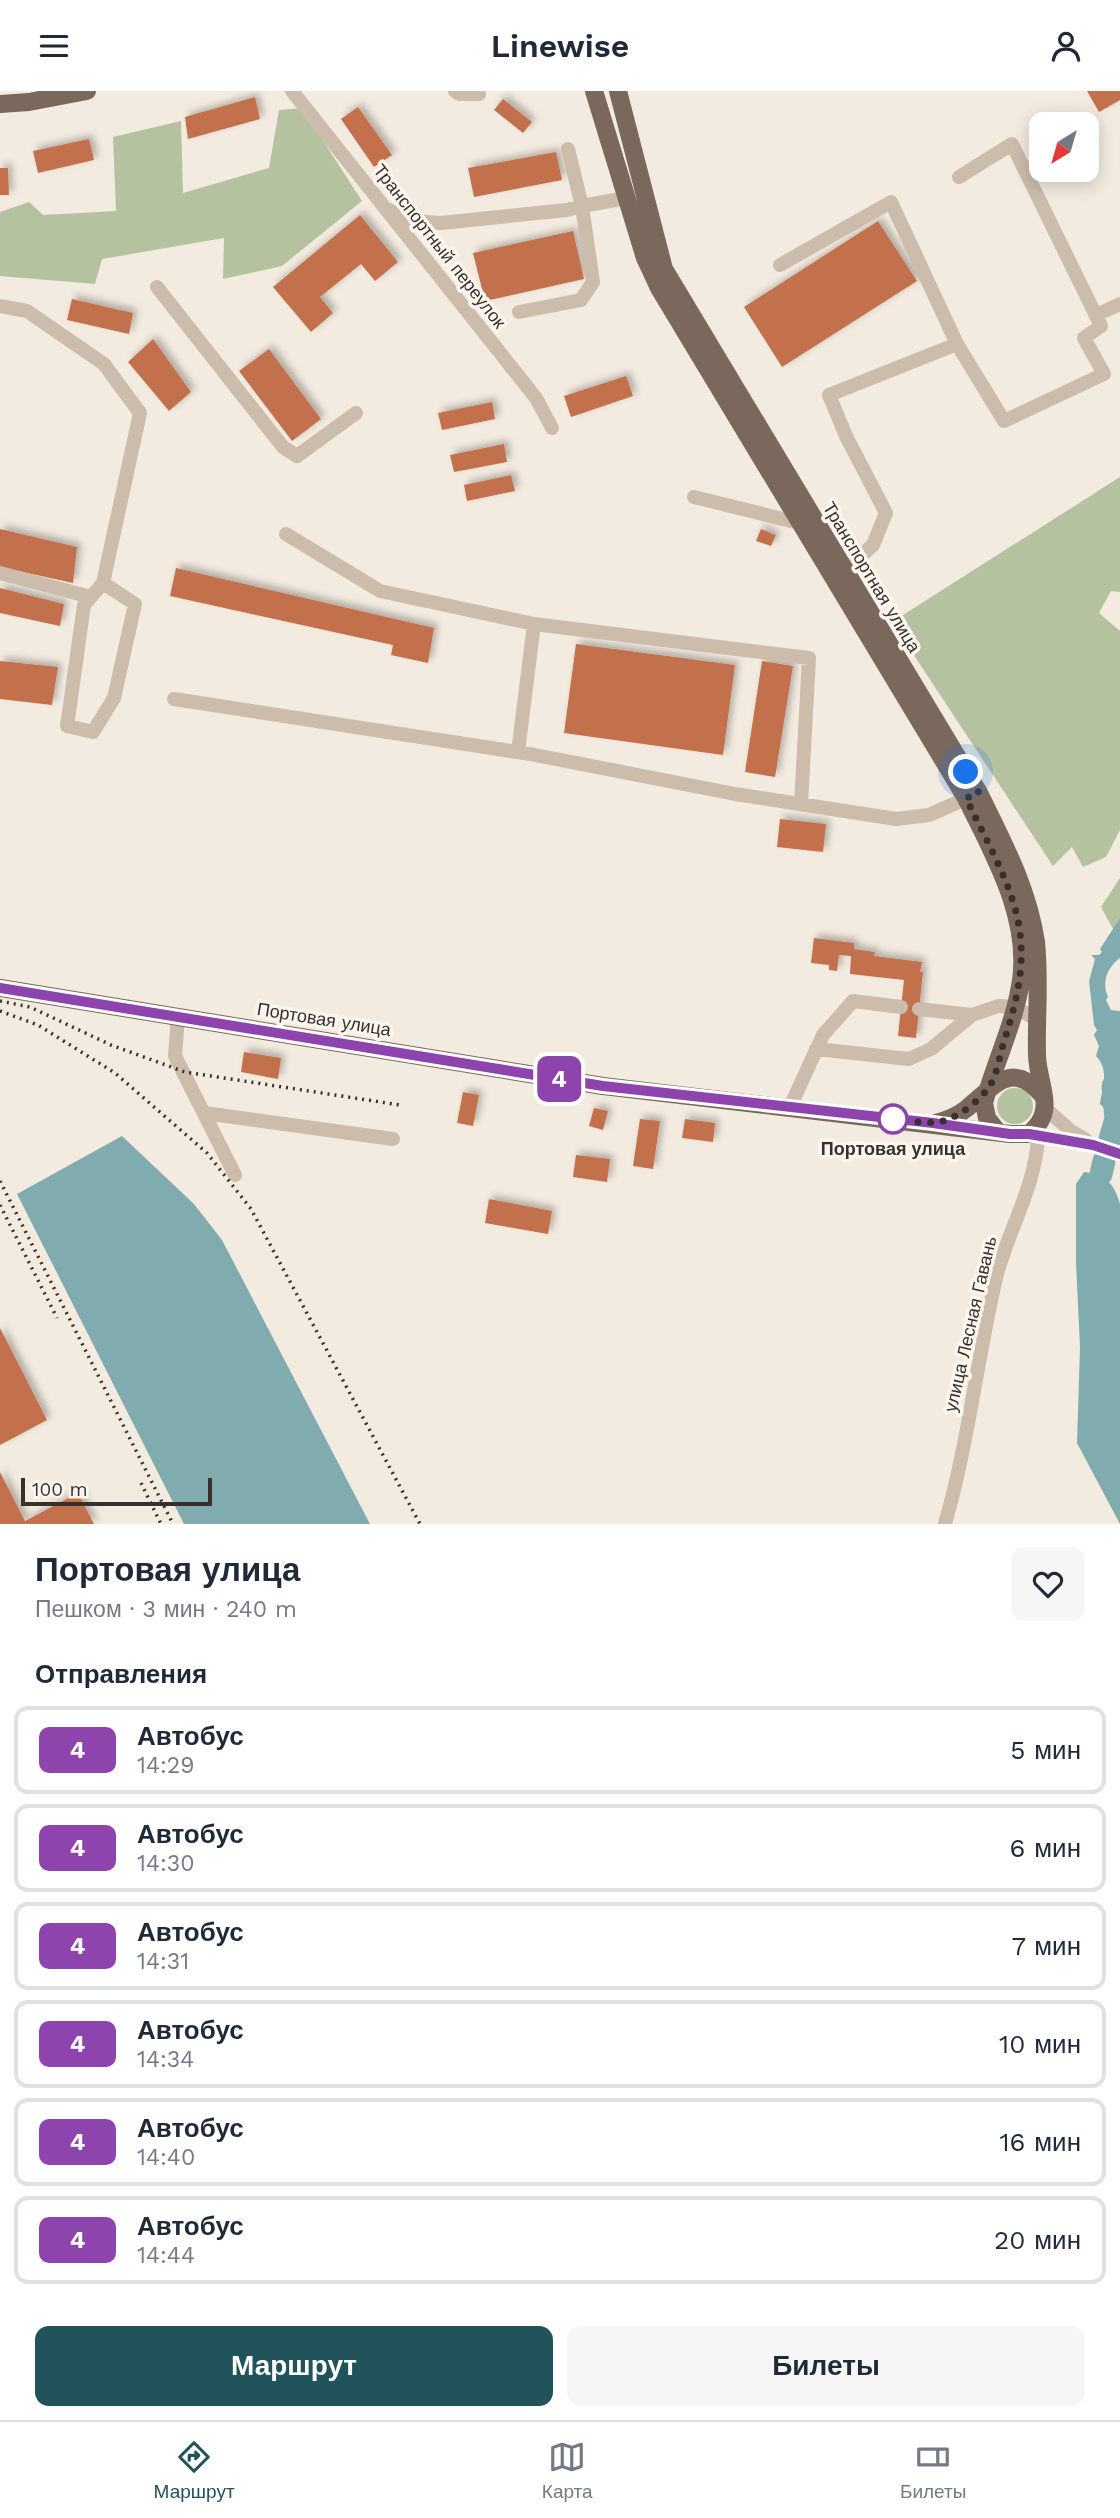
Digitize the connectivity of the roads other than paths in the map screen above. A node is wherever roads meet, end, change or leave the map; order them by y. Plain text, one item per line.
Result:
1 (87, 91) edge
2 (292, 91) edge
3 (455, 91) edge
4 (594, 91) edge
5 (618, 91) edge
6 (479, 94) dead end
7 (0, 104) edge
8 (568, 149) dead end
9 (958, 177) dead end
10 (626, 198) junction
11 (582, 206) junction
12 (385, 208) junction
13 (780, 265) dead end
14 (157, 286) dead end
15 (1120, 304) edge
16 (0, 306) edge
17 (519, 312) dead end
18 (1096, 315) junction
19 (957, 344) junction
20 (356, 413) dead end
21 (552, 428) dead end
22 (694, 497) dead end
23 (806, 520) junction
24 (286, 534) dead end
25 (844, 571) junction
26 (0, 573) edge
27 (103, 583) junction
28 (91, 597) junction
29 (534, 624) junction
30 (174, 699) dead end
31 (518, 753) junction
32 (973, 796) junction
33 (801, 804) junction
34 (0, 988) edge
35 (901, 1007) dead end
36 (1015, 1007) junction
37 (919, 1009) dead end
38 (972, 1015) junction
39 (178, 1017) junction
40 (1037, 1020) junction
41 (816, 1049) junction
42 (989, 1087) junction
43 (1045, 1102) junction
44 (790, 1107) junction
45 (204, 1113) junction
46 (933, 1123) junction
47 (998, 1132) junction
48 (1033, 1135) junction
49 (393, 1139) dead end
50 (1093, 1145) junction
51 (1120, 1154) edge
52 (235, 1175) dead end
53 (945, 1524) edge

1 - 7 main road
2 - 12 street, Транспортный переулок
3 - 6 street
4 - 10 main road, Транспортная улица
5 - 23 main road, Транспортная улица
8 - 11 street
9 - 18 street
10 - 11 street
10 - 23 main road, Транспортная улица
11 - 12 street
11 - 17 street
12 - 21 street, Транспортный переулок
13 - 19 street
14 - 20 street
15 - 18 street
16 - 27 street
18 - 19 street
19 - 25 street
22 - 23 street
23 - 25 main road, Транспортная улица
23 - 32 main road, Транспортная улица
24 - 29 street
25 - 32 main road, Транспортная улица
26 - 28 street
27 - 28 street
27 - 28 street
29 - 31 street
29 - 33 street
30 - 31 street
31 - 33 street
32 - 33 street
32 - 36 main road, Транспортная улица
32 - 40 main road, Транспортная улица
34 - 39 main road, Портовая улица
35 - 41 street
36 - 38 street
36 - 40 street
36 - 42 main road, Транспортная улица
37 - 38 street
38 - 41 street
39 - 44 main road, Портовая улица
39 - 45 street
40 - 43 main road, Транспортная улица
41 - 44 street
42 - 43 main road
42 - 46 main road
42 - 47 main road, Транспортная улица
43 - 48 main road
43 - 50 street
44 - 46 main road, Портовая улица
45 - 49 street
45 - 52 street
46 - 47 main road, Портовая улица
47 - 48 main road
48 - 50 street
48 - 53 street, улица Лесная Гавань
50 - 51 street

